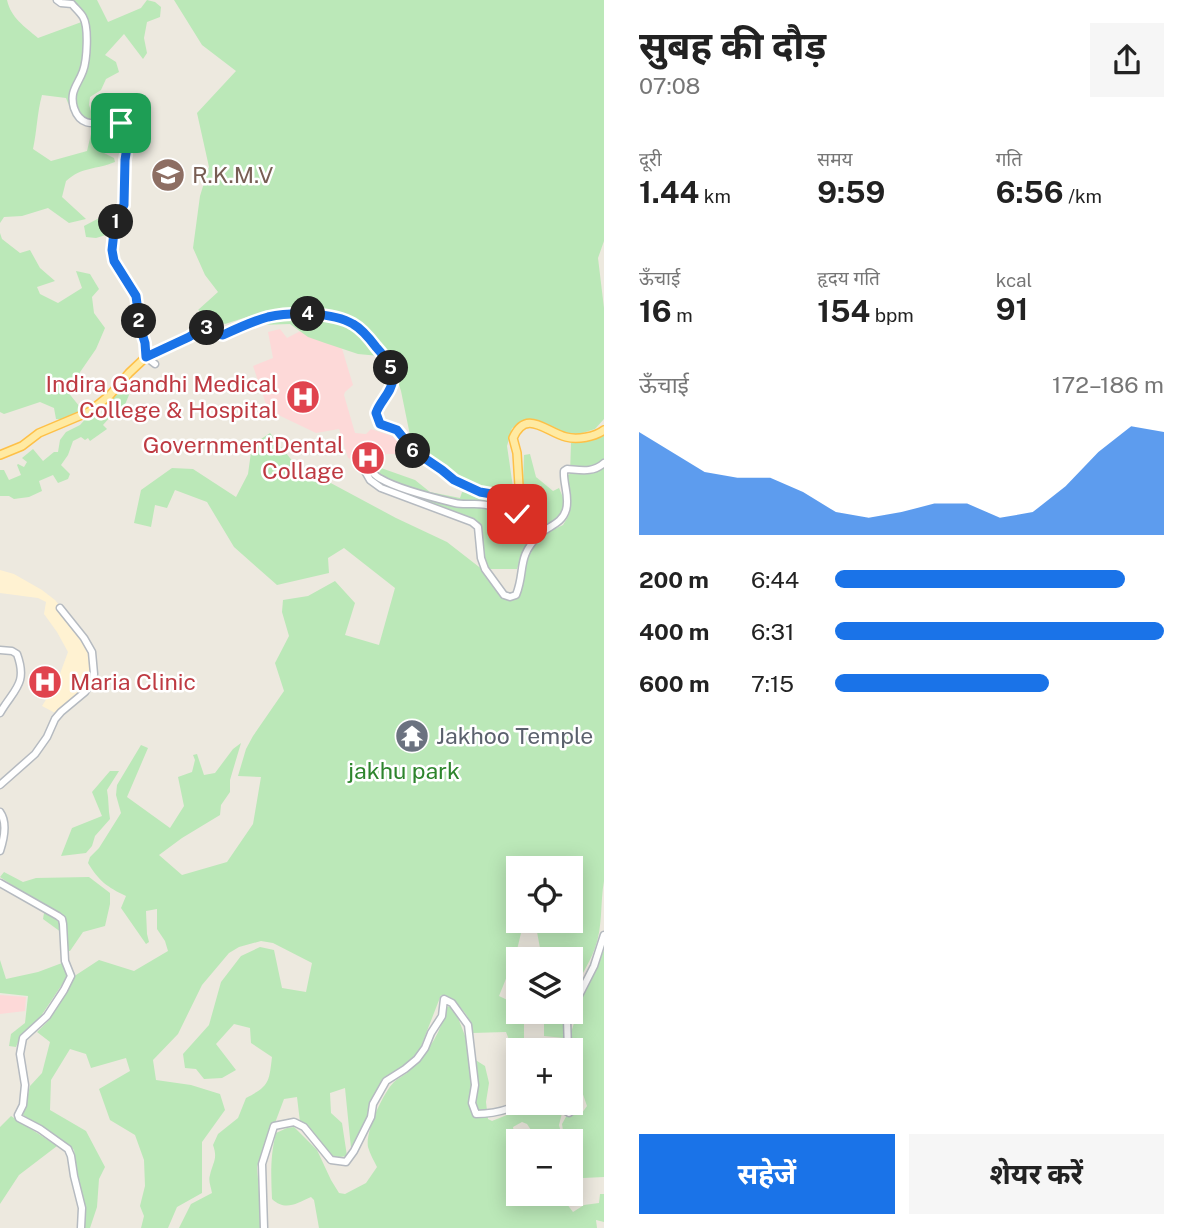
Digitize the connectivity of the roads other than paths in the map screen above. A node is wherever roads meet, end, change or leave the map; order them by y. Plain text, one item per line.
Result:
1 (57, 0) edge
2 (146, 357) junction
3 (155, 364) dead end
4 (604, 430) edge
5 (0, 455) edge
6 (604, 463) edge
7 (517, 514) junction
8 (60, 608) dead end
9 (0, 650) edge
10 (0, 713) edge
11 (0, 785) edge
12 (0, 812) edge
13 (0, 851) edge
14 (0, 883) edge
15 (604, 935) edge
16 (568, 1038) edge
17 (506, 1110) edge
18 (81, 1228) edge
19 (264, 1228) edge

1 - 2 street
2 - 3 street
2 - 5 main road
2 - 7 main road
4 - 7 main road
6 - 7 street
8 - 11 street
9 - 10 street
12 - 13 street
14 - 18 street
15 - 16 street
17 - 19 street

